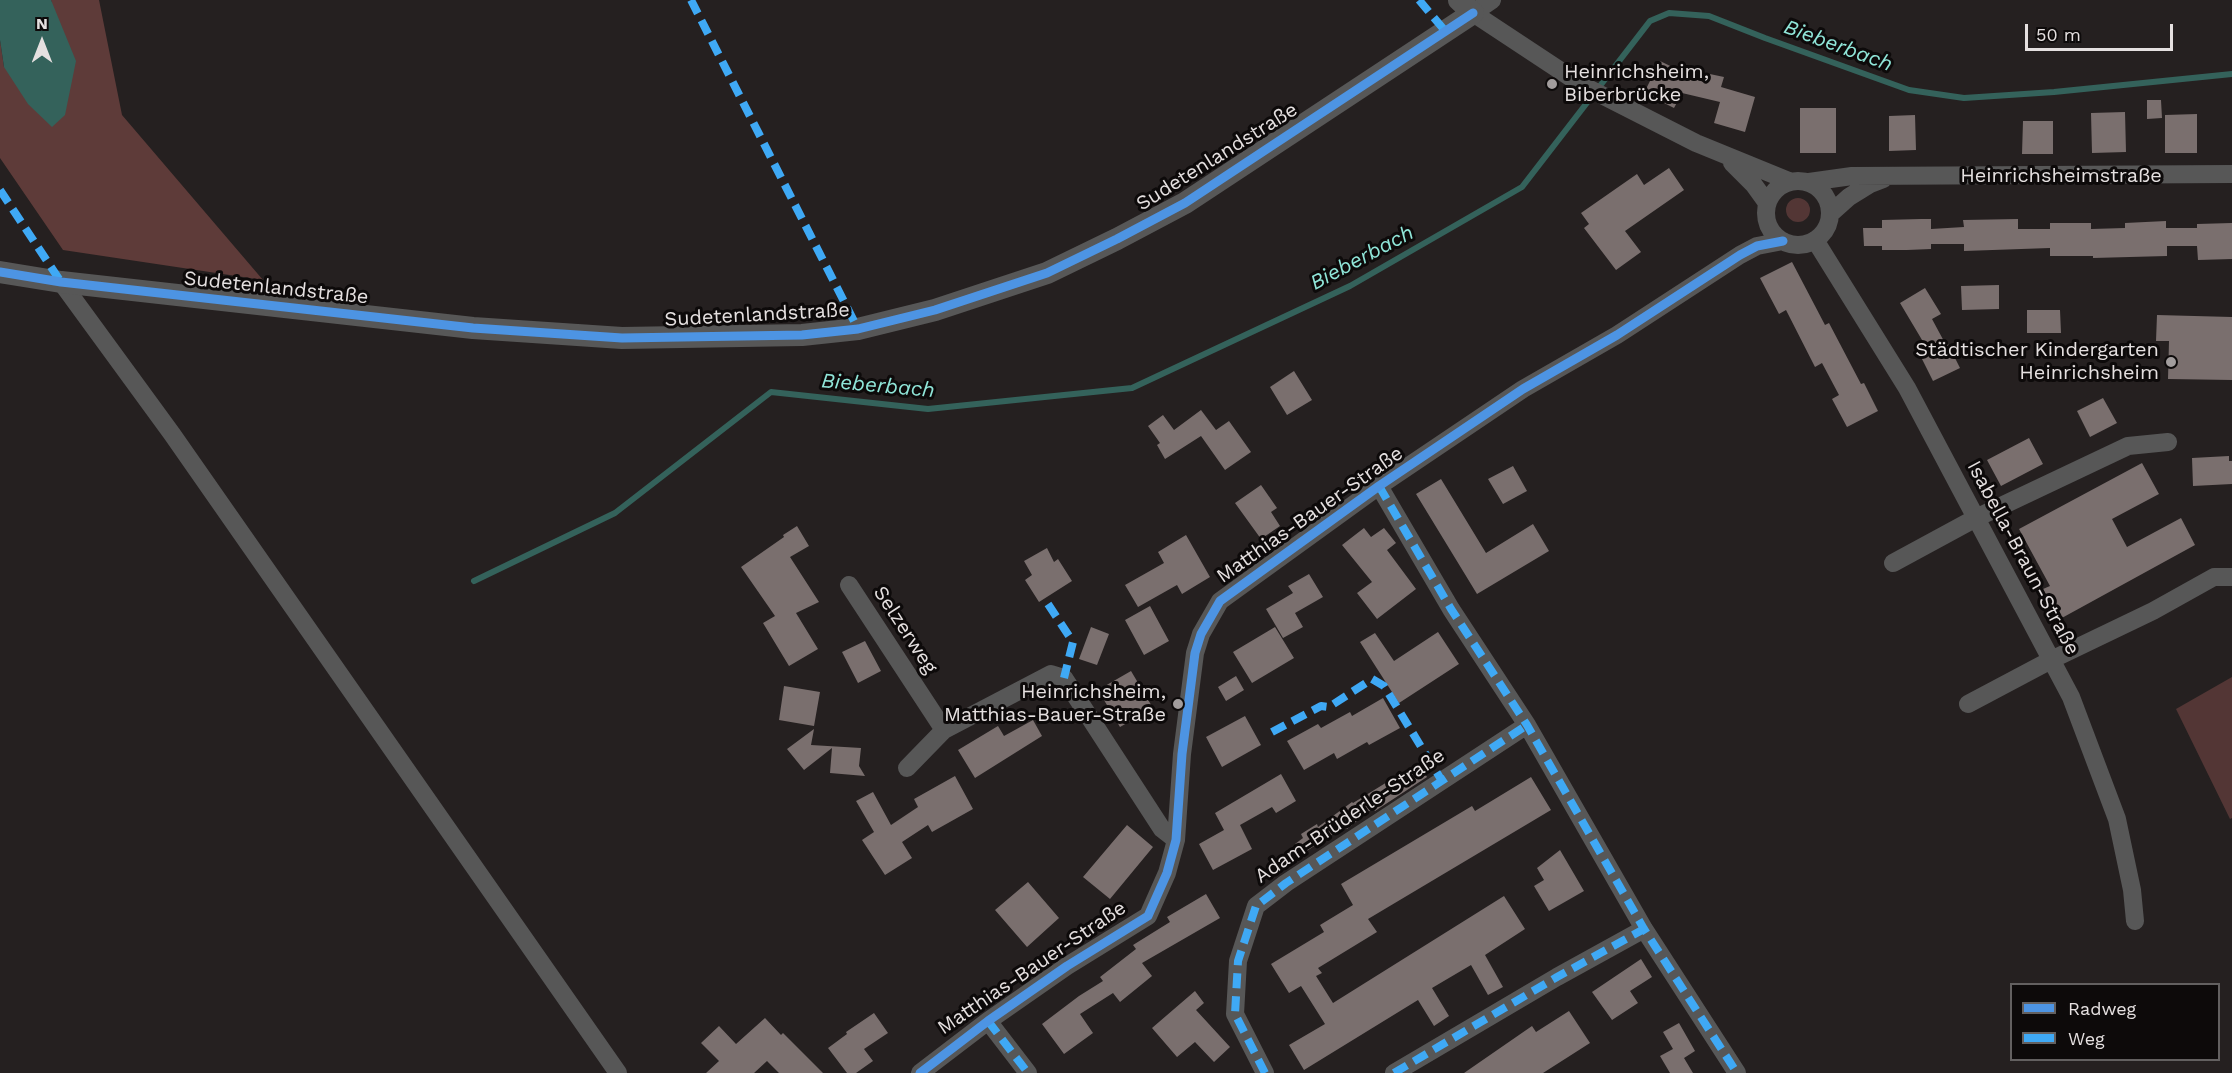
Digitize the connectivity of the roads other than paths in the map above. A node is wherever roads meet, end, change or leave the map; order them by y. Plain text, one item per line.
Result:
1 (1492, 0) edge
2 (1466, 6) edge
3 (1721, 154) junction
4 (2232, 174) edge
5 (1891, 176) junction
6 (1789, 182) junction
7 (1809, 183) junction
8 (1766, 209) junction
9 (1830, 214) junction
10 (1815, 240) junction
11 (1783, 241) junction
12 (1717, 270) junction
13 (0, 272) edge
14 (62, 282) junction
15 (2168, 442) dead end
16 (1379, 486) junction
17 (1976, 518) junction
18 (1893, 563) dead end
19 (2232, 577) edge
20 (849, 585) dead end
21 (2051, 660) junction
22 (1968, 704) dead end
23 (1527, 725) junction
24 (944, 730) junction
25 (906, 768) dead end
26 (1176, 840) junction
27 (2135, 921) dead end
28 (1644, 929) junction
29 (988, 1021) junction
30 (618, 1073) edge
31 (920, 1073) edge
32 (1028, 1073) edge
33 (1266, 1073) edge
34 (1394, 1073) edge
35 (1737, 1073) edge

1 - 2 street
2 - 3 street, Heinrichsheimstraße
2 - 14 street, Sudetenlandstraße
3 - 6 street, Heinrichsheimstraße
3 - 8 street, Heinrichsheimstraße
4 - 5 street, Heinrichsheimstraße
5 - 7 street, Heinrichsheimstraße
5 - 9 street, Heinrichsheimstraße
6 - 7 street, Heinrichsheimstraße
6 - 8 street
7 - 9 street
8 - 11 street, Heinrichsheimstraße
8 - 12 street, Matthias-Bauer-Straße
9 - 10 street, Heinrichsheimstraße
10 - 11 street
10 - 17 street, Isabella-Braun-Straße
11 - 12 street, Matthias-Bauer-Straße
12 - 16 street, Matthias-Bauer-Straße
13 - 14 street, Sudetenlandstraße
14 - 30 street
15 - 17 street
16 - 23 street
16 - 26 street, Matthias-Bauer-Straße
17 - 18 street
17 - 21 street, Isabella-Braun-Straße
19 - 21 street
20 - 24 street, Selzerweg
21 - 22 street
21 - 27 street, Isabella-Braun-Straße
23 - 28 street
23 - 33 street, Adam-Brüderle-Straße
24 - 25 street
24 - 26 street
26 - 29 street, Matthias-Bauer-Straße
28 - 34 street
28 - 35 street
29 - 31 street, Matthias-Bauer-Straße
29 - 32 street

